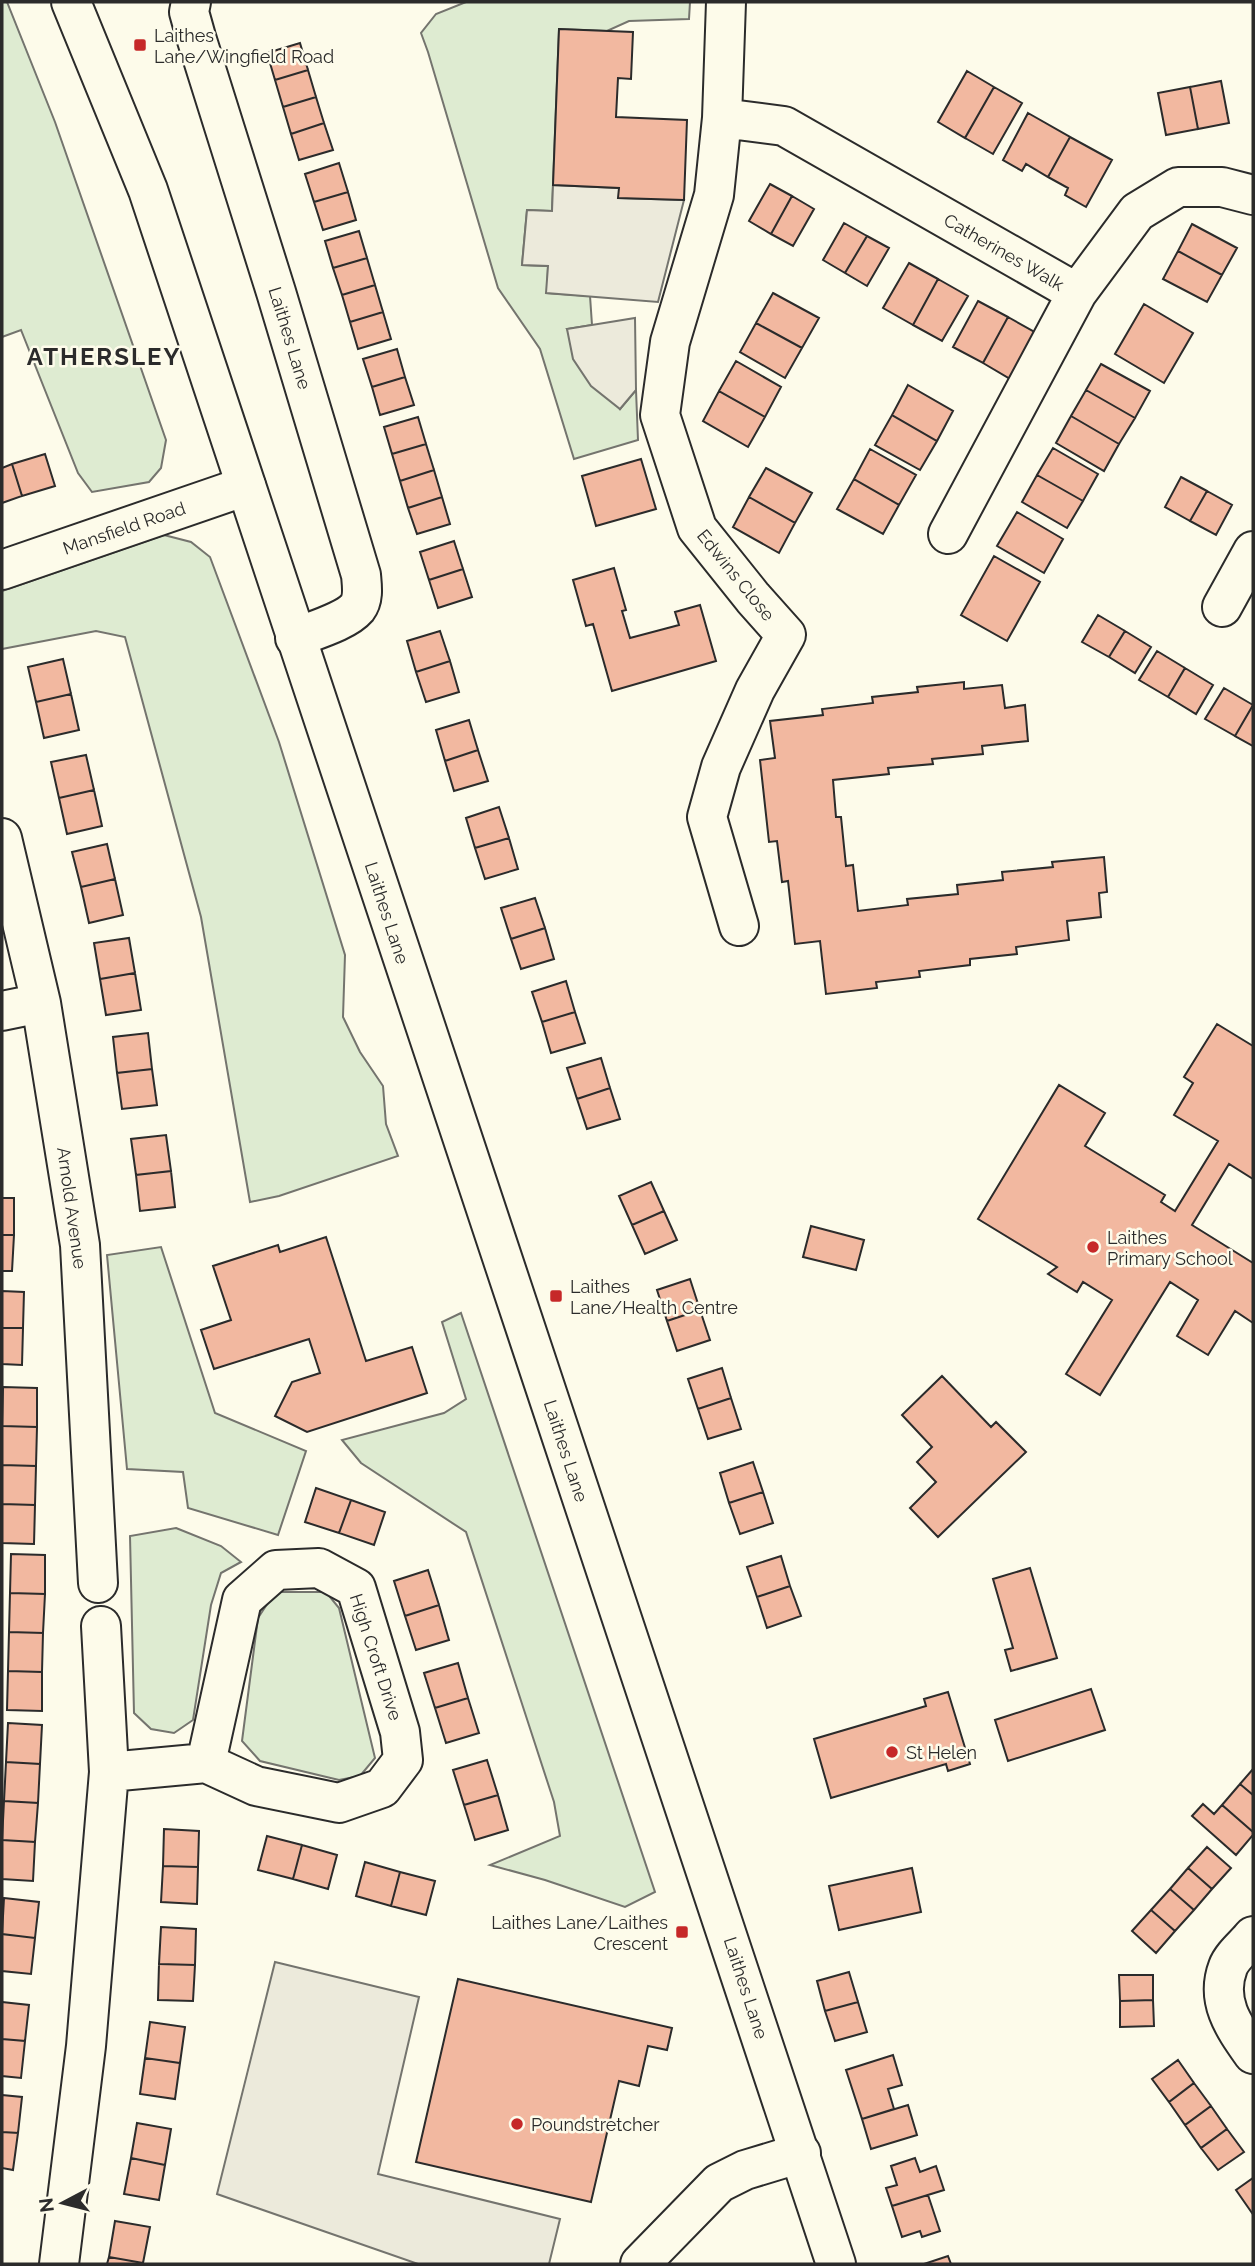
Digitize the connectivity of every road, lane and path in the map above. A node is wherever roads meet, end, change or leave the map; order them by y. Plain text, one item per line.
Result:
1 (71, 2) edge
2 (191, 2) edge
3 (726, 2) edge
4 (722, 118) junction
5 (1253, 195) edge
6 (1077, 293) junction
7 (246, 486) junction
8 (948, 534) dead end
9 (1253, 551) edge
10 (2, 570) edge
11 (1222, 607) dead end
12 (295, 638) junction
13 (2, 838) edge
14 (738, 926) dead end
15 (41, 1003) junction
16 (2, 1011) edge
17 (99, 1583) dead end
18 (101, 1626) dead end
19 (206, 1763) junction
20 (109, 1772) junction
21 (1253, 1936) edge
22 (1253, 2054) edge
23 (801, 2153) junction
24 (59, 2264) edge
25 (640, 2264) edge
26 (836, 2264) edge

1 - 7 street, Laithes Lane
2 - 12 street, Laithes Lane
3 - 4 street, Edwins Close
4 - 6 street, Catherines Walk
4 - 14 street, Edwins Close
5 - 6 street
6 - 8 street, Catherines Walk
7 - 10 street, Mansfield Road
7 - 12 street, Laithes Lane
9 - 11 street
12 - 23 street, Laithes Lane
13 - 15 street, Arnold Avenue
15 - 16 street
15 - 17 street, Arnold Avenue
18 - 20 street
19 - 19 street, High Croft Drive
19 - 20 street
20 - 24 street
21 - 22 street
23 - 25 street
23 - 26 street, Laithes Lane

